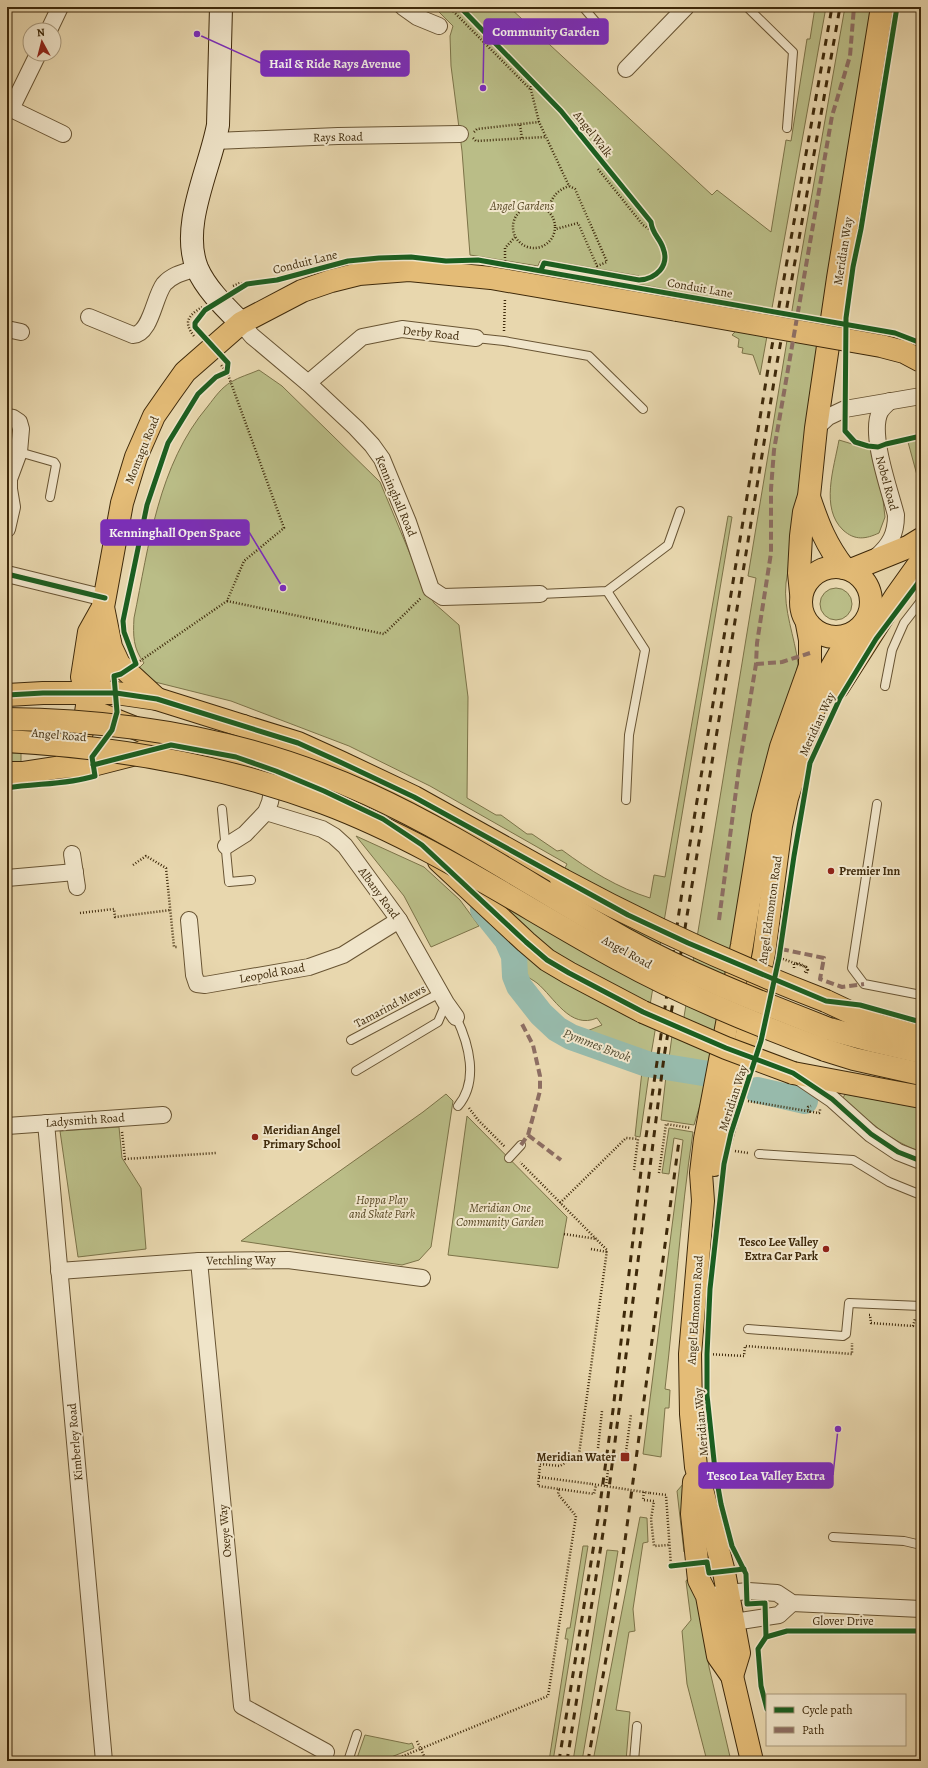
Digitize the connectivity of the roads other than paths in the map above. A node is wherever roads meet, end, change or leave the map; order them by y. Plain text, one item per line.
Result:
1 (60, 7) edge
2 (221, 7) edge
3 (403, 7) edge
4 (583, 7) edge
5 (686, 7) edge
6 (747, 7) edge
7 (882, 7) edge
8 (53, 22) edge
9 (439, 26) dead end
10 (600, 28) dead end
11 (34, 62) edge
12 (626, 69) dead end
13 (9, 108) edge
14 (787, 128) dead end
15 (63, 134) dead end
16 (460, 134) dead end
17 (215, 141) junction
18 (197, 268) junction
19 (89, 316) dead end
20 (240, 323) junction
21 (476, 338) joint
22 (921, 361) edge
23 (308, 383) junction
24 (921, 396) edge
25 (890, 401) junction
26 (643, 409) dead end
27 (7, 417) edge
28 (816, 428) junction
29 (19, 452) junction
30 (8, 479) edge
31 (809, 496) junction
32 (50, 497) dead end
33 (680, 511) dead end
34 (7, 529) edge
35 (921, 538) edge
36 (921, 554) edge
37 (921, 561) edge
38 (854, 567) junction
39 (7, 574) edge
40 (607, 591) junction
41 (802, 593) junction
42 (540, 594) joint
43 (921, 601) edge
44 (104, 602) junction
45 (864, 621) junction
46 (807, 624) junction
47 (108, 634) junction
48 (885, 686) dead end
49 (7, 695) edge
50 (87, 699) junction
51 (157, 699) junction
52 (7, 720) edge
53 (243, 726) junction
54 (807, 735) junction
55 (7, 741) edge
56 (171, 745) junction
57 (61, 767) junction
58 (276, 770) junction
59 (7, 774) edge
60 (626, 800) dead end
61 (877, 804) dead end
62 (222, 809) dead end
63 (266, 812) junction
64 (226, 846) junction
65 (72, 854) dead end
66 (7, 878) edge
67 (251, 880) dead end
68 (189, 920) dead end
69 (399, 920) junction
70 (921, 995) edge
71 (443, 998) junction
72 (456, 1017) joint
73 (921, 1037) edge
74 (351, 1040) dead end
75 (921, 1052) edge
76 (356, 1071) dead end
77 (921, 1074) edge
78 (806, 1079) junction
79 (921, 1097) edge
80 (460, 1103) road end
81 (163, 1115) dead end
82 (46, 1123) junction
83 (7, 1126) edge
84 (521, 1145) dead end
85 (759, 1154) road end
86 (511, 1156) road end
87 (921, 1161) edge
88 (921, 1195) edge
89 (703, 1201) junction
90 (200, 1260) junction
91 (59, 1271) junction
92 (422, 1278) dead end
93 (921, 1306) edge
94 (748, 1329) dead end
95 (833, 1537) dead end
96 (921, 1545) edge
97 (715, 1601) junction
98 (792, 1603) junction
99 (921, 1609) edge
100 (734, 1622) junction
101 (732, 1676) junction
102 (637, 1726) dead end
103 (357, 1734) dead end
104 (326, 1752) dead end
105 (104, 1761) edge
106 (348, 1761) edge
107 (634, 1761) edge
108 (752, 1761) edge

1 - 8 street
2 - 17 main road
3 - 9 street
4 - 10 lane
5 - 12 street
6 - 14 lane
7 - 28 main road, Meridian Way
11 - 13 street
13 - 15 street
16 - 17 street, Rays Road
17 - 18 main road
18 - 19 street
18 - 20 main road
20 - 22 main road, Conduit Lane, bridge
20 - 23 street, Kenninghall Road
20 - 44 main road, Montagu Road
21 - 23 street, Derby Road
21 - 26 lane
23 - 42 street, Kenninghall Road
24 - 25 street
25 - 28 street
25 - 38 street, Nobel Road
27 - 29 street
28 - 31 main road, Meridian Way
29 - 30 street
29 - 32 lane
30 - 34 street
31 - 38 main road, Meridian Way
31 - 41 main road, Meridian Way
33 - 40 lane
35 - 38 main road
36 - 45 main road
37 - 54 main road
38 - 41 main road
38 - 45 main road
39 - 44 street
40 - 42 lane
40 - 60 lane
41 - 46 main road
43 - 48 lane
44 - 47 main road, Montagu Road
44 - 50 main road, Montagu Road
45 - 46 main road
45 - 54 main road, Angel Edmonton Road
46 - 89 main road, Angel Edmonton Road
47 - 50 main road, Montagu Road
47 - 51 main road
49 - 50 main road
50 - 51 main road
50 - 56 main road
50 - 57 main road
51 - 53 main road
52 - 75 main road, Angel Road, bridge
53 - 58 street
53 - 73 main road, bridge
54 - 89 main road, Angel Edmonton Road
55 - 77 main road, Angel Road, bridge
56 - 57 main road
56 - 58 main road
57 - 59 main road
58 - 63 street
58 - 78 main road, bridge
61 - 70 lane
62 - 64 lane
63 - 64 street
63 - 69 street, Albany Road
64 - 67 lane
65 - 66 street
68 - 69 street, Leopold Road
69 - 71 street, Albany Road
71 - 72 street, Albany Road
71 - 74 lane, Tamarind Mews
71 - 76 lane
72 - 80 lane
78 - 79 main road
78 - 87 street
81 - 82 street, Ladysmith Road
82 - 83 street, Ladysmith Road
82 - 91 street, Kimberley Road
84 - 86 lane
85 - 88 lane
89 - 97 main road, Angel Edmonton Road
90 - 91 street, Vetchling Way
90 - 92 street, Vetchling Way
90 - 104 street, Oxeye Way
91 - 105 street, Kimberley Road
93 - 94 lane
95 - 96 lane
97 - 98 street, Glover Drive
97 - 100 main road, Angel Edmonton Road
97 - 100 street
97 - 101 main road, Angel Edmonton Road
98 - 99 street, Glover Drive
98 - 100 street
100 - 101 main road, Angel Edmonton Road
101 - 108 main road, Angel Edmonton Road
102 - 107 lane
103 - 106 lane

